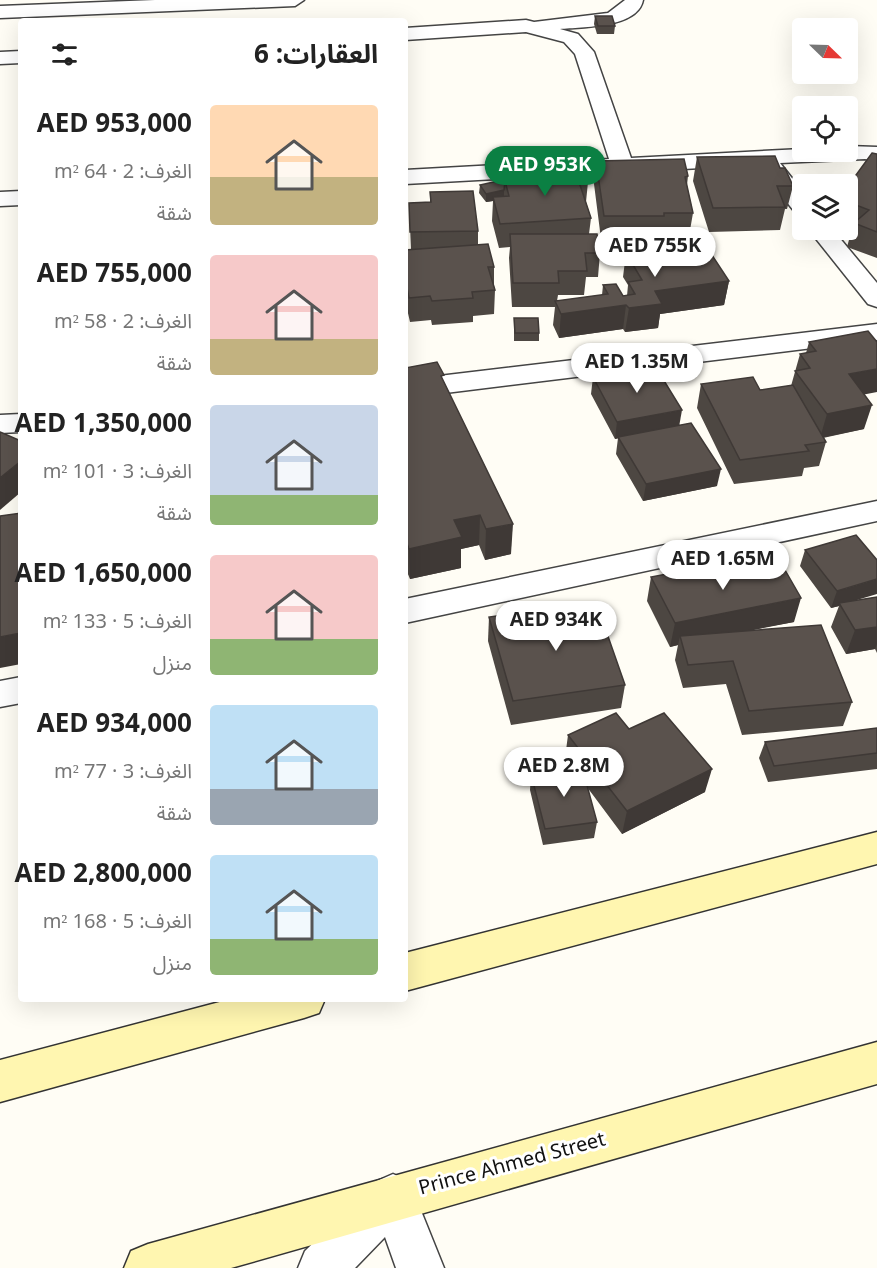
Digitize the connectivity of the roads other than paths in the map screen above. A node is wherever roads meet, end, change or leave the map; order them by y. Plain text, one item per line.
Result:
1 (295, 0) edge
2 (634, 0) edge
3 (0, 12) edge
4 (526, 26) junction
5 (408, 34) edge
6 (18, 57) edge
7 (0, 58) edge
8 (877, 154) edge
9 (763, 157) junction
10 (622, 165) junction
11 (408, 177) edge
12 (792, 193) edge
13 (18, 198) edge
14 (0, 199) edge
15 (829, 240) edge
16 (877, 299) edge
17 (877, 332) edge
18 (408, 389) edge
19 (18, 423) edge
20 (0, 424) edge
21 (877, 511) edge
22 (408, 610) edge
23 (18, 691) edge
24 (0, 694) edge
25 (877, 848) edge
26 (408, 971) edge
27 (289, 1002) edge
28 (877, 1063) edge
29 (0, 1081) edge
30 (393, 1197) junction
31 (148, 1268) edge
32 (322, 1268) edge
33 (420, 1268) edge

1 - 3 street
2 - 4 street
4 - 5 street
4 - 10 street
6 - 7 street
8 - 9 street
9 - 10 street
9 - 12 street
10 - 11 street
13 - 14 street
15 - 16 street
17 - 18 street
19 - 20 street
21 - 22 street
23 - 24 street
25 - 26 main road
27 - 29 main road
28 - 30 main road, Prince Ahmed Street
30 - 31 main road, Prince Ahmed Street
30 - 32 street
30 - 33 street

